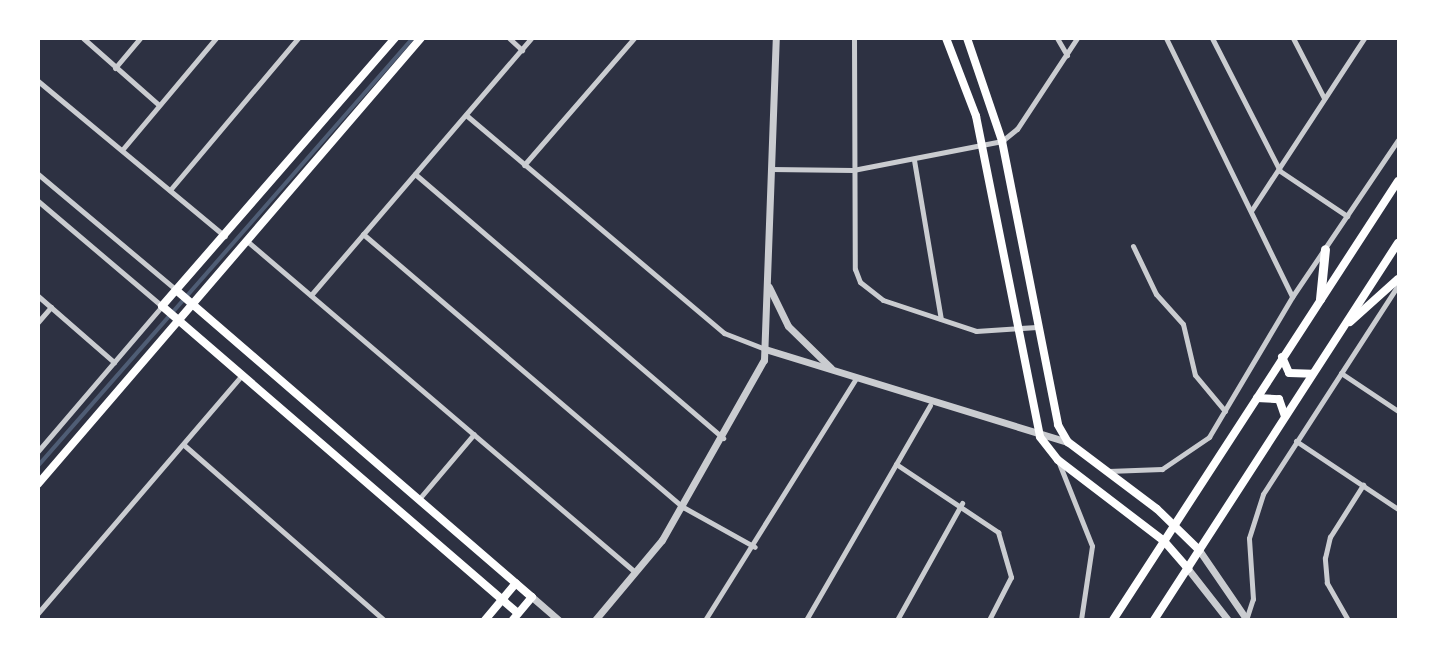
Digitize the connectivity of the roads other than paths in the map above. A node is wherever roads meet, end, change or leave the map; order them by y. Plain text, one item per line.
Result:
1 (83, 38) edge
2 (140, 38) edge
3 (216, 38) edge
4 (298, 38) edge
5 (395, 38) edge
6 (421, 38) edge
7 (509, 38) edge
8 (531, 38) edge
9 (634, 38) edge
10 (776, 38) edge
11 (854, 38) edge
12 (946, 38) edge
13 (967, 38) edge
14 (1057, 38) edge
15 (1077, 38) edge
16 (1166, 38) edge
17 (1212, 38) edge
18 (1293, 38) edge
19 (1364, 38) edge
20 (522, 50) junction
21 (1067, 55) junction
22 (116, 68) junction
23 (38, 80) edge
24 (1324, 98) junction
25 (159, 105) junction
26 (466, 115) junction
27 (1002, 141) junction
28 (1398, 141) edge
29 (984, 149) junction
30 (122, 150) junction
31 (914, 160) junction
32 (524, 165) junction
33 (771, 169) junction
34 (853, 170) junction
35 (1280, 171) junction
36 (38, 174) edge
37 (415, 174) junction
38 (1398, 181) edge
39 (170, 190) junction
40 (38, 201) edge
41 (1251, 212) junction
42 (1347, 216) junction
43 (363, 234) junction
44 (225, 236) junction
45 (247, 240) junction
46 (1398, 243) edge
47 (1133, 246) dead end
48 (1325, 249) junction
49 (1398, 279) edge
50 (767, 284) junction
51 (1398, 285) edge
52 (176, 290) junction
53 (311, 295) junction
54 (38, 296) edge
55 (1292, 297) junction
56 (1320, 299) junction
57 (192, 304) junction
58 (162, 306) junction
59 (51, 307) junction
60 (941, 319) junction
61 (178, 320) junction
62 (38, 322) edge
63 (1037, 327) junction
64 (1018, 331) junction
65 (1340, 331) junction
66 (765, 349) junction
67 (1282, 357) junction
68 (114, 362) junction
69 (1313, 373) junction
70 (1341, 373) junction
71 (839, 374) junction
72 (242, 375) junction
73 (855, 380) junction
74 (1255, 398) junction
75 (930, 405) junction
76 (1225, 411) junction
77 (1398, 411) edge
78 (1285, 416) junction
79 (474, 435) junction
80 (1040, 436) junction
81 (723, 438) junction
82 (1296, 441) junction
83 (1068, 442) junction
84 (184, 445) junction
85 (38, 451) edge
86 (1058, 460) junction
87 (896, 464) junction
88 (1105, 471) junction
89 (38, 484) edge
90 (1363, 485) junction
91 (419, 499) junction
92 (962, 503) junction
93 (683, 507) junction
94 (1398, 509) edge
95 (1175, 524) junction
96 (1164, 541) junction
97 (755, 547) junction
98 (1199, 550) junction
99 (1188, 569) junction
100 (635, 572) junction
101 (516, 583) junction
102 (532, 597) junction
103 (502, 599) junction
104 (38, 613) edge
105 (377, 613) junction
106 (519, 617) edge
107 (1247, 619) edge
108 (371, 620) edge
109 (384, 620) edge
110 (485, 620) edge
111 (558, 620) edge
112 (595, 620) edge
113 (705, 620) edge
114 (806, 620) edge
115 (897, 620) edge
116 (989, 620) edge
117 (1081, 620) edge
118 (1113, 620) edge
119 (1154, 620) edge
120 (1228, 620) edge
121 (1348, 620) edge

1 - 22 street
2 - 22 street
3 - 25 street
4 - 39 street
5 - 44 main road
6 - 45 main road
7 - 20 street
8 - 20 street
9 - 32 street
10 - 33 street
11 - 34 street
12 - 29 main road
13 - 27 main road
14 - 21 street
15 - 21 street
16 - 41 street
17 - 35 street
18 - 24 street
19 - 24 street
20 - 26 street
21 - 27 street
22 - 25 street
23 - 30 street
24 - 35 street
25 - 30 street
26 - 32 street
26 - 37 street
27 - 29 street
27 - 63 main road
28 - 42 street
29 - 31 street
29 - 64 main road
30 - 39 street
31 - 34 street
31 - 60 street
32 - 66 street
33 - 34 street
33 - 50 street
34 - 60 street
35 - 41 street
35 - 42 street
36 - 52 street
37 - 43 street
37 - 81 street
38 - 56 main road
39 - 44 street
40 - 58 street
41 - 55 street
42 - 48 street
43 - 53 street
43 - 93 street
44 - 52 main road
45 - 53 street
45 - 57 main road
46 - 65 main road
47 - 76 street
48 - 55 street
48 - 56 main road
49 - 65 main road
50 - 66 street
50 - 71 street
51 - 70 street
52 - 57 main road
52 - 58 main road
53 - 79 street
54 - 59 street
55 - 76 street
56 - 67 main road
57 - 61 main road
57 - 91 main road
58 - 61 main road
58 - 68 street
59 - 62 street
59 - 68 street
60 - 64 street
61 - 72 main road
61 - 89 main road
63 - 64 street
63 - 83 main road
64 - 80 main road
65 - 69 main road
66 - 71 street
66 - 81 street
67 - 69 main road
67 - 74 main road
68 - 85 street
69 - 78 main road
70 - 77 street
70 - 82 street
71 - 73 street
72 - 84 street
72 - 103 main road
73 - 75 street
73 - 97 street
74 - 78 main road
74 - 95 main road
75 - 80 street
75 - 87 street
76 - 88 street
78 - 98 main road
79 - 91 street
79 - 100 street
80 - 83 street
80 - 86 main road
81 - 93 street
82 - 90 street
82 - 107 street
83 - 88 main road
84 - 104 street
84 - 105 street
86 - 96 main road
86 - 117 street
87 - 92 street
87 - 114 street
88 - 95 main road
90 - 94 street
90 - 121 street
91 - 101 main road
92 - 115 street
92 - 116 street
93 - 97 street
93 - 100 street
95 - 96 main road
95 - 98 main road
96 - 99 main road
96 - 118 main road
97 - 113 street
98 - 99 main road
98 - 107 street
99 - 119 main road
99 - 120 street
100 - 112 street
101 - 102 main road
101 - 103 main road
102 - 106 main road
102 - 111 street
103 - 106 main road
103 - 110 main road
105 - 108 street
105 - 109 street

